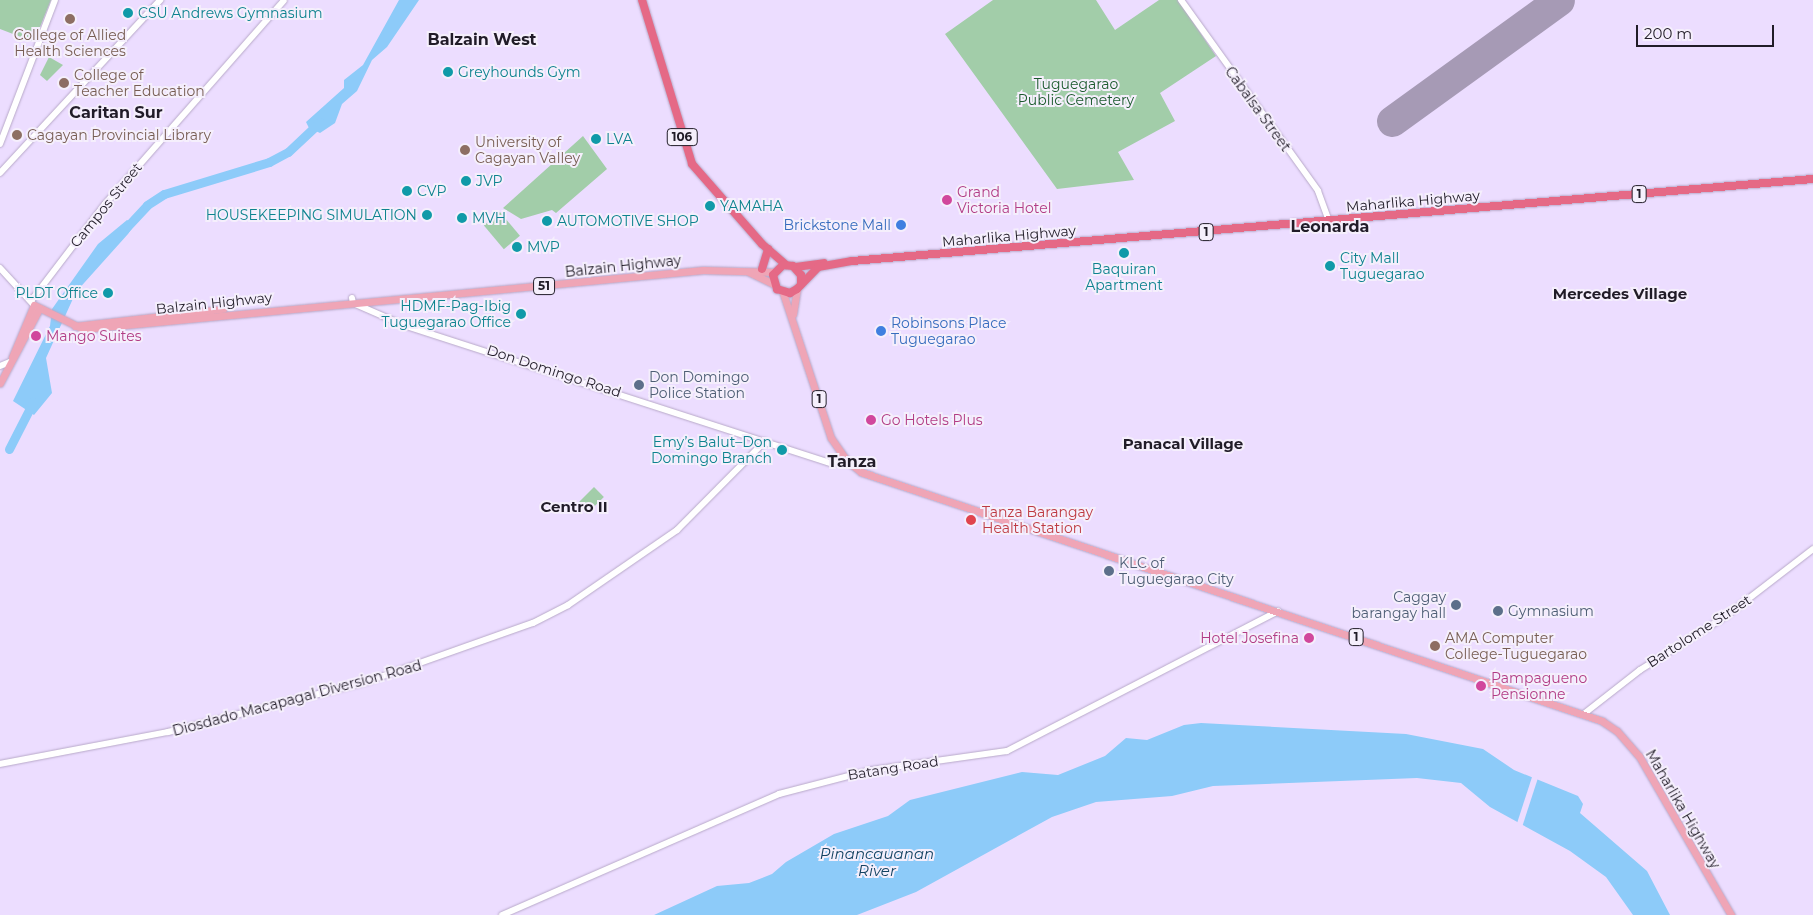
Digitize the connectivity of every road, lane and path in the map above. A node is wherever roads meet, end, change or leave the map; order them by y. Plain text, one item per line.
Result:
1 (55, 0) edge
2 (160, 0) edge
3 (284, 0) edge
4 (642, 0) edge
5 (1181, 0) edge
6 (0, 144) edge
7 (0, 173) edge
8 (1813, 179) edge
9 (1329, 221) junction
10 (768, 250) junction
11 (836, 263) junction
12 (786, 265) junction
13 (796, 267) junction
14 (0, 268) edge
15 (762, 269) junction
16 (744, 270) junction
17 (776, 270) junction
18 (774, 284) junction
19 (799, 287) junction
20 (783, 293) junction
21 (353, 301) junction
22 (37, 307) junction
23 (793, 314) junction
24 (11, 359) junction
25 (0, 366) edge
26 (0, 383) edge
27 (765, 441) junction
28 (847, 461) junction
29 (1813, 549) edge
30 (1278, 612) junction
31 (1585, 713) junction
32 (0, 764) edge
33 (502, 915) edge
34 (1731, 915) edge

1 - 6 main road
2 - 7 main road
3 - 22 main road, Campos Street
4 - 10 highway, 106
5 - 9 main road, Cabalsa Street
8 - 9 highway, Maharlika Highway / 1
9 - 11 highway, Maharlika Highway / 1
10 - 12 highway, 106
10 - 15 highway
10 - 17 highway, 106
11 - 13 highway, Maharlika Highway / 1
11 - 19 highway, Maharlika Highway / 1
12 - 13 highway, 1
12 - 17 highway
13 - 19 highway, 1
14 - 22 main road
15 - 16 main road, 51
15 - 17 main road, 51
16 - 18 main road, 51
16 - 21 main road, Balzain Highway / 51
17 - 18 highway
18 - 20 highway, 1
19 - 20 highway, 1
19 - 23 main road, Maharlika Highway / 1
20 - 23 main road, Maharlika Highway / 1
21 - 22 main road, Balzain Highway / 51
21 - 27 main road, Don Domingo Road
22 - 24 main road
23 - 28 main road, Maharlika Highway / 1
24 - 25 main road
24 - 26 main road
27 - 28 main road, Don Domingo Road
27 - 32 main road, Diosdado Macapagal Diversion Road
28 - 30 main road, Maharlika Highway / 1
29 - 31 main road, Bartolome Street
30 - 31 main road, Maharlika Highway / 1
30 - 33 main road, Batang Road
31 - 34 main road, Maharlika Highway / 1

